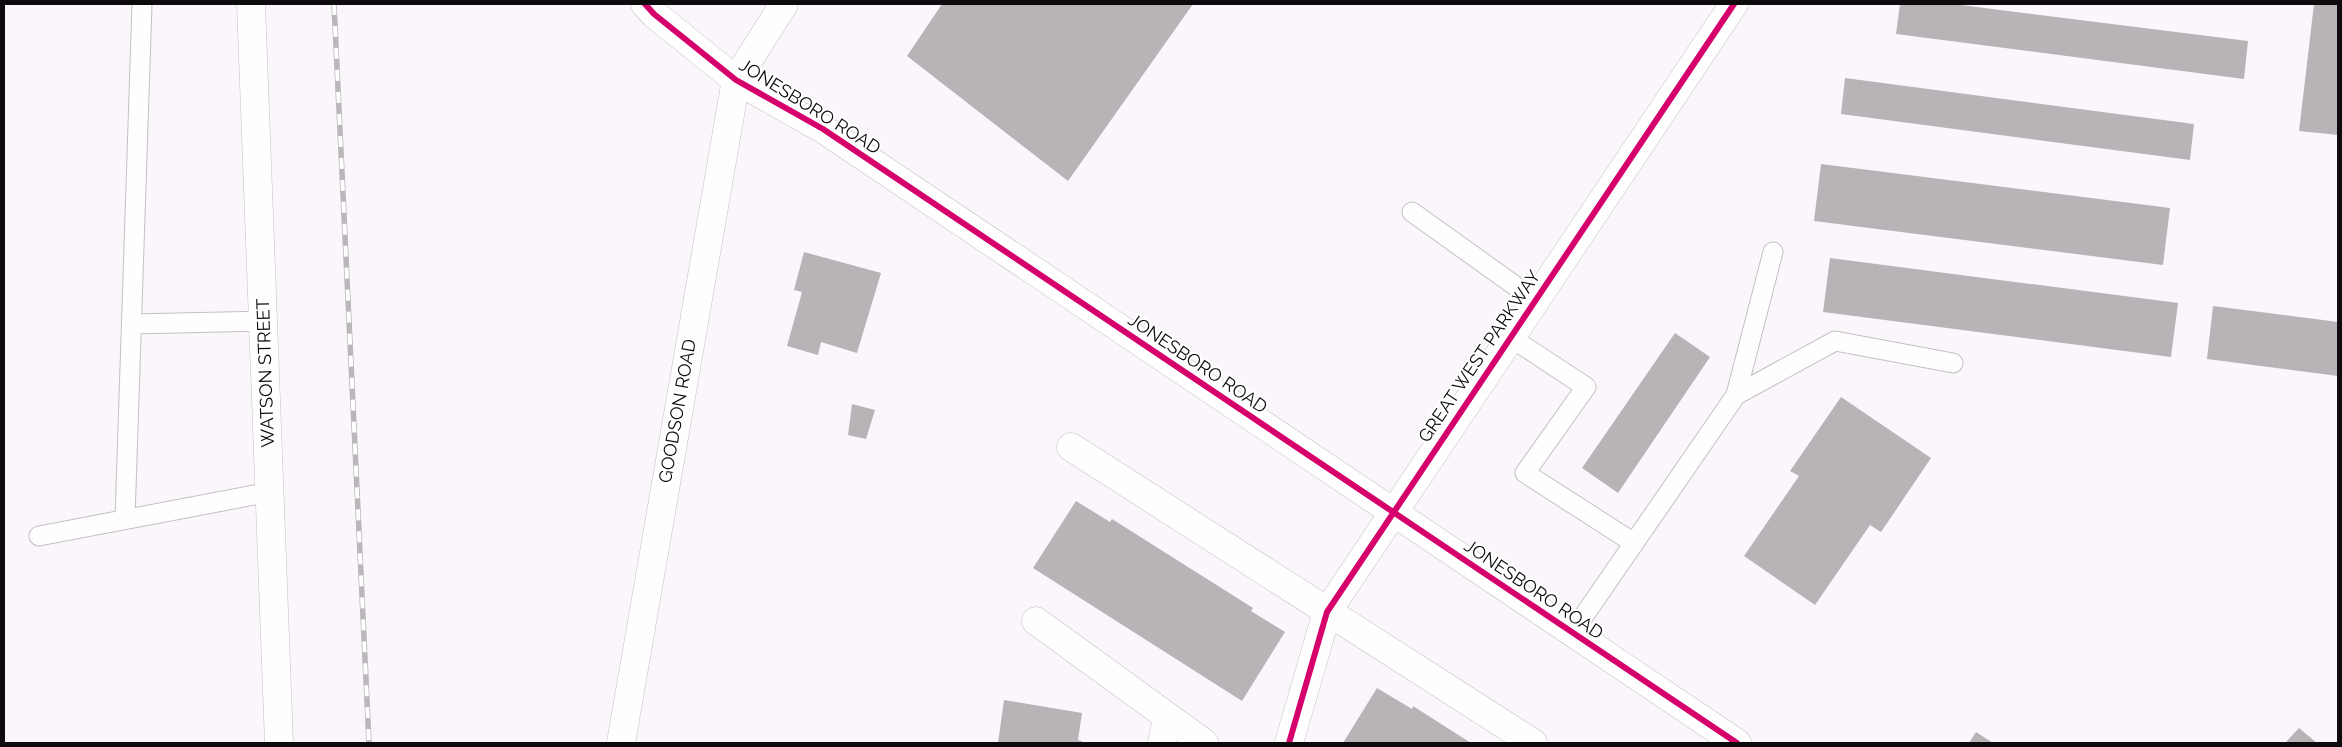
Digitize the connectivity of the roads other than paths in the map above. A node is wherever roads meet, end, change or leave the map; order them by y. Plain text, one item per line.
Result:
1 (142, 4) edge
2 (251, 4) edge
3 (645, 4) edge
4 (784, 4) edge
5 (1734, 4) edge
6 (736, 80) junction
7 (1412, 212) dead end
8 (1773, 252) dead end
9 (1535, 300) junction
10 (263, 320) junction
11 (132, 324) junction
12 (1510, 338) junction
13 (1953, 363) dead end
14 (1736, 396) junction
15 (1071, 447) dead end
16 (270, 492) junction
17 (1393, 511) junction
18 (125, 519) junction
19 (38, 536) dead end
20 (1634, 543) junction
21 (1326, 612) junction
22 (1036, 622) dead end
23 (1572, 633) junction
24 (1164, 731) edge
25 (279, 743) edge
26 (621, 743) edge
27 (1204, 743) edge
28 (1289, 743) edge
29 (1533, 743) edge
30 (1738, 743) edge

1 - 11 lane
2 - 10 street, WATSON STREET
3 - 6 street, JONESBORO ROAD
4 - 6 street
5 - 9 street, GREAT WEST PARKWAY
6 - 17 street, JONESBORO ROAD
6 - 26 street, GOODSON ROAD
7 - 9 lane
8 - 14 lane
9 - 12 street, GREAT WEST PARKWAY
10 - 11 lane
10 - 16 street, WATSON STREET
11 - 18 lane
12 - 17 street, GREAT WEST PARKWAY
12 - 20 lane
13 - 14 lane
14 - 20 lane
15 - 21 street
16 - 18 lane
16 - 25 street, WATSON STREET
17 - 21 street, GREAT WEST PARKWAY
17 - 23 street, JONESBORO ROAD
18 - 19 lane
20 - 23 lane
21 - 28 street, GREAT WEST PARKWAY
21 - 29 street
22 - 24 street
23 - 30 street, JONESBORO ROAD
24 - 27 street

